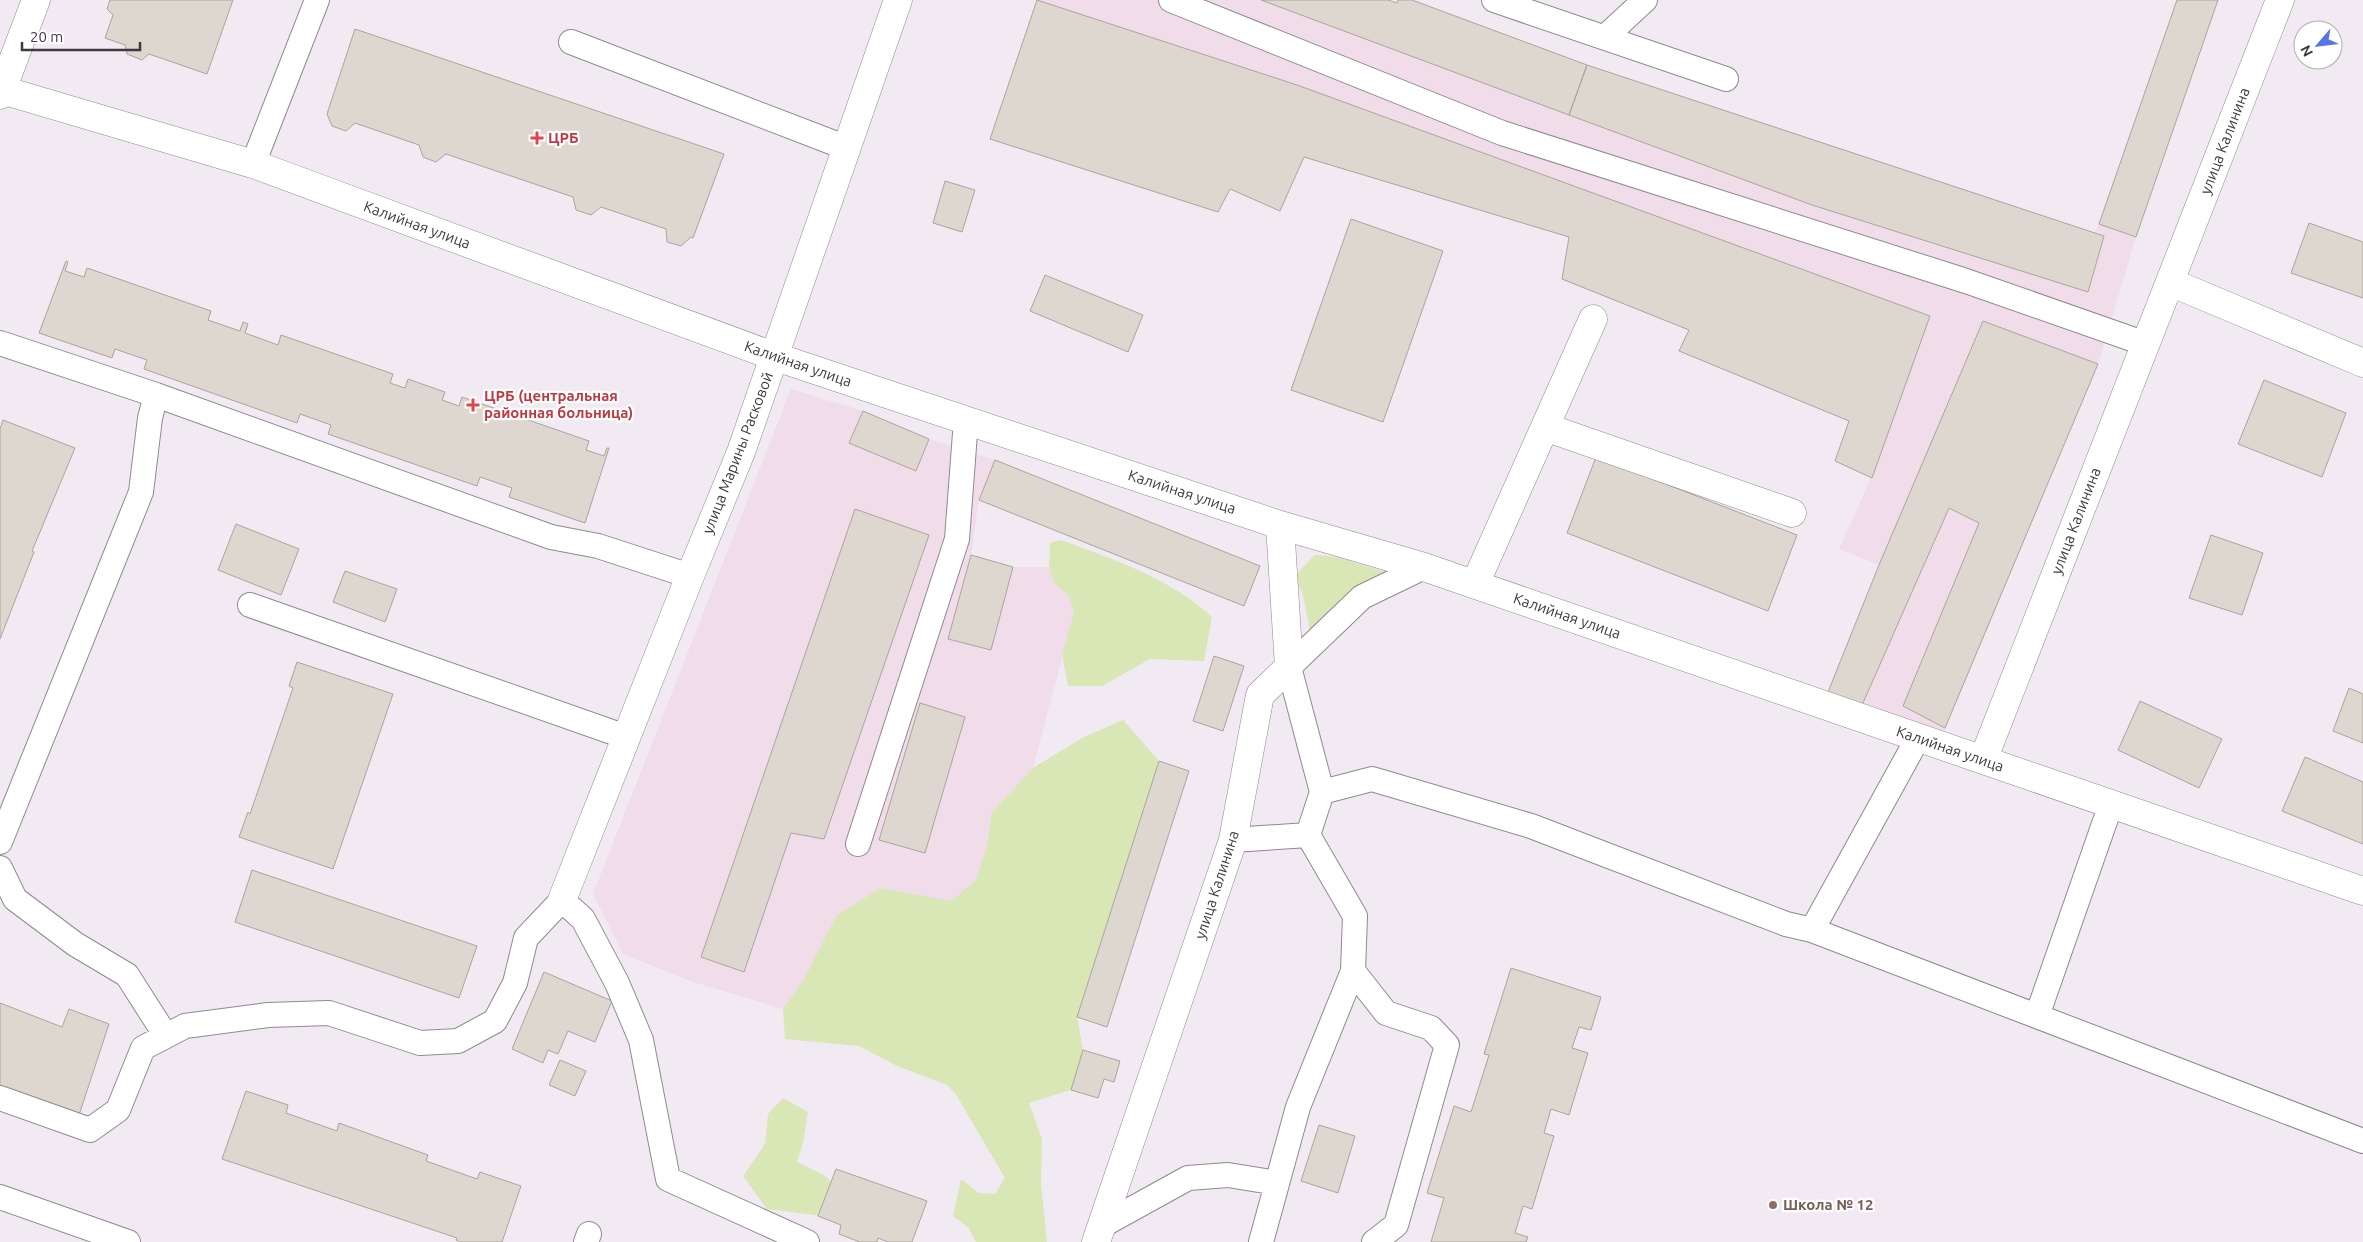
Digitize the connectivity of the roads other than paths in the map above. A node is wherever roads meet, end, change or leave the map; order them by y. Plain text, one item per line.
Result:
1 (36, 0) edge
2 (317, 0) edge
3 (898, 0) edge
4 (1171, 0) edge
5 (1494, 0) edge
6 (1645, 0) edge
7 (2280, 0) edge
8 (1605, 37) junction
9 (571, 42) dead end
10 (3, 78) edge
11 (1726, 79) dead end
12 (847, 148) junction
13 (253, 164) junction
14 (2170, 282) junction
15 (1593, 319) dead end
16 (0, 343) edge
17 (2146, 344) junction
18 (776, 357) junction
19 (2363, 363) edge
20 (156, 395) junction
21 (966, 420) junction
22 (1545, 427) junction
23 (1792, 513) dead end
24 (1280, 525) junction
25 (1424, 566) junction
26 (690, 576) junction
27 (1475, 584) junction
28 (250, 605) dead end
29 (1289, 667) junction
30 (626, 736) junction
31 (1918, 738) junction
32 (1983, 760) junction
33 (1322, 792) junction
34 (2111, 804) junction
35 (1308, 834) junction
36 (1233, 840) junction
37 (0, 842) edge
38 (858, 844) dead end
39 (0, 868) edge
40 (2363, 891) edge
41 (562, 900) junction
42 (1812, 930) junction
43 (1354, 971) junction
44 (2037, 1016) junction
45 (166, 1036) junction
46 (0, 1098) edge
47 (2363, 1141) edge
48 (1277, 1183) junction
49 (0, 1197) edge
50 (1098, 1234) edge
51 (128, 1242) edge
52 (807, 1242) edge
53 (1261, 1242) edge
54 (1374, 1242) edge

1 - 10 street
2 - 13 lane
3 - 12 street, улица Марины Расковой
4 - 17 lane
5 - 8 lane
6 - 8 lane
7 - 14 street, улица Калинина
8 - 11 lane
9 - 12 lane
10 - 13 street, Калийная улица
12 - 18 street, улица Марины Расковой
13 - 18 street, Калийная улица
14 - 17 street, улица Калинина
14 - 19 street
15 - 22 street
16 - 20 lane
17 - 32 street, улица Калинина
18 - 21 street, Калийная улица
18 - 26 street, улица Марины Расковой
20 - 26 lane
20 - 37 lane
21 - 24 street, Калийная улица
21 - 38 lane
22 - 23 street
22 - 27 street
24 - 25 street, Калийная улица
24 - 29 street
25 - 27 street, Калийная улица
25 - 29 lane
26 - 30 street, улица Марины Расковой
27 - 31 street, Калийная улица
28 - 30 lane
29 - 33 lane
29 - 36 street, улица Калинина
30 - 41 street, улица Марины Расковой
31 - 32 street, Калийная улица
31 - 42 lane
32 - 34 street, Калийная улица
33 - 35 lane
33 - 42 lane
34 - 40 street, Калийная улица
34 - 44 lane
35 - 36 lane
35 - 43 lane
36 - 50 street, улица Калинина
39 - 45 lane
41 - 45 lane
41 - 52 lane
42 - 44 lane
43 - 48 lane
43 - 54 lane
44 - 47 lane
45 - 46 lane
48 - 50 lane
48 - 53 lane
49 - 51 lane

